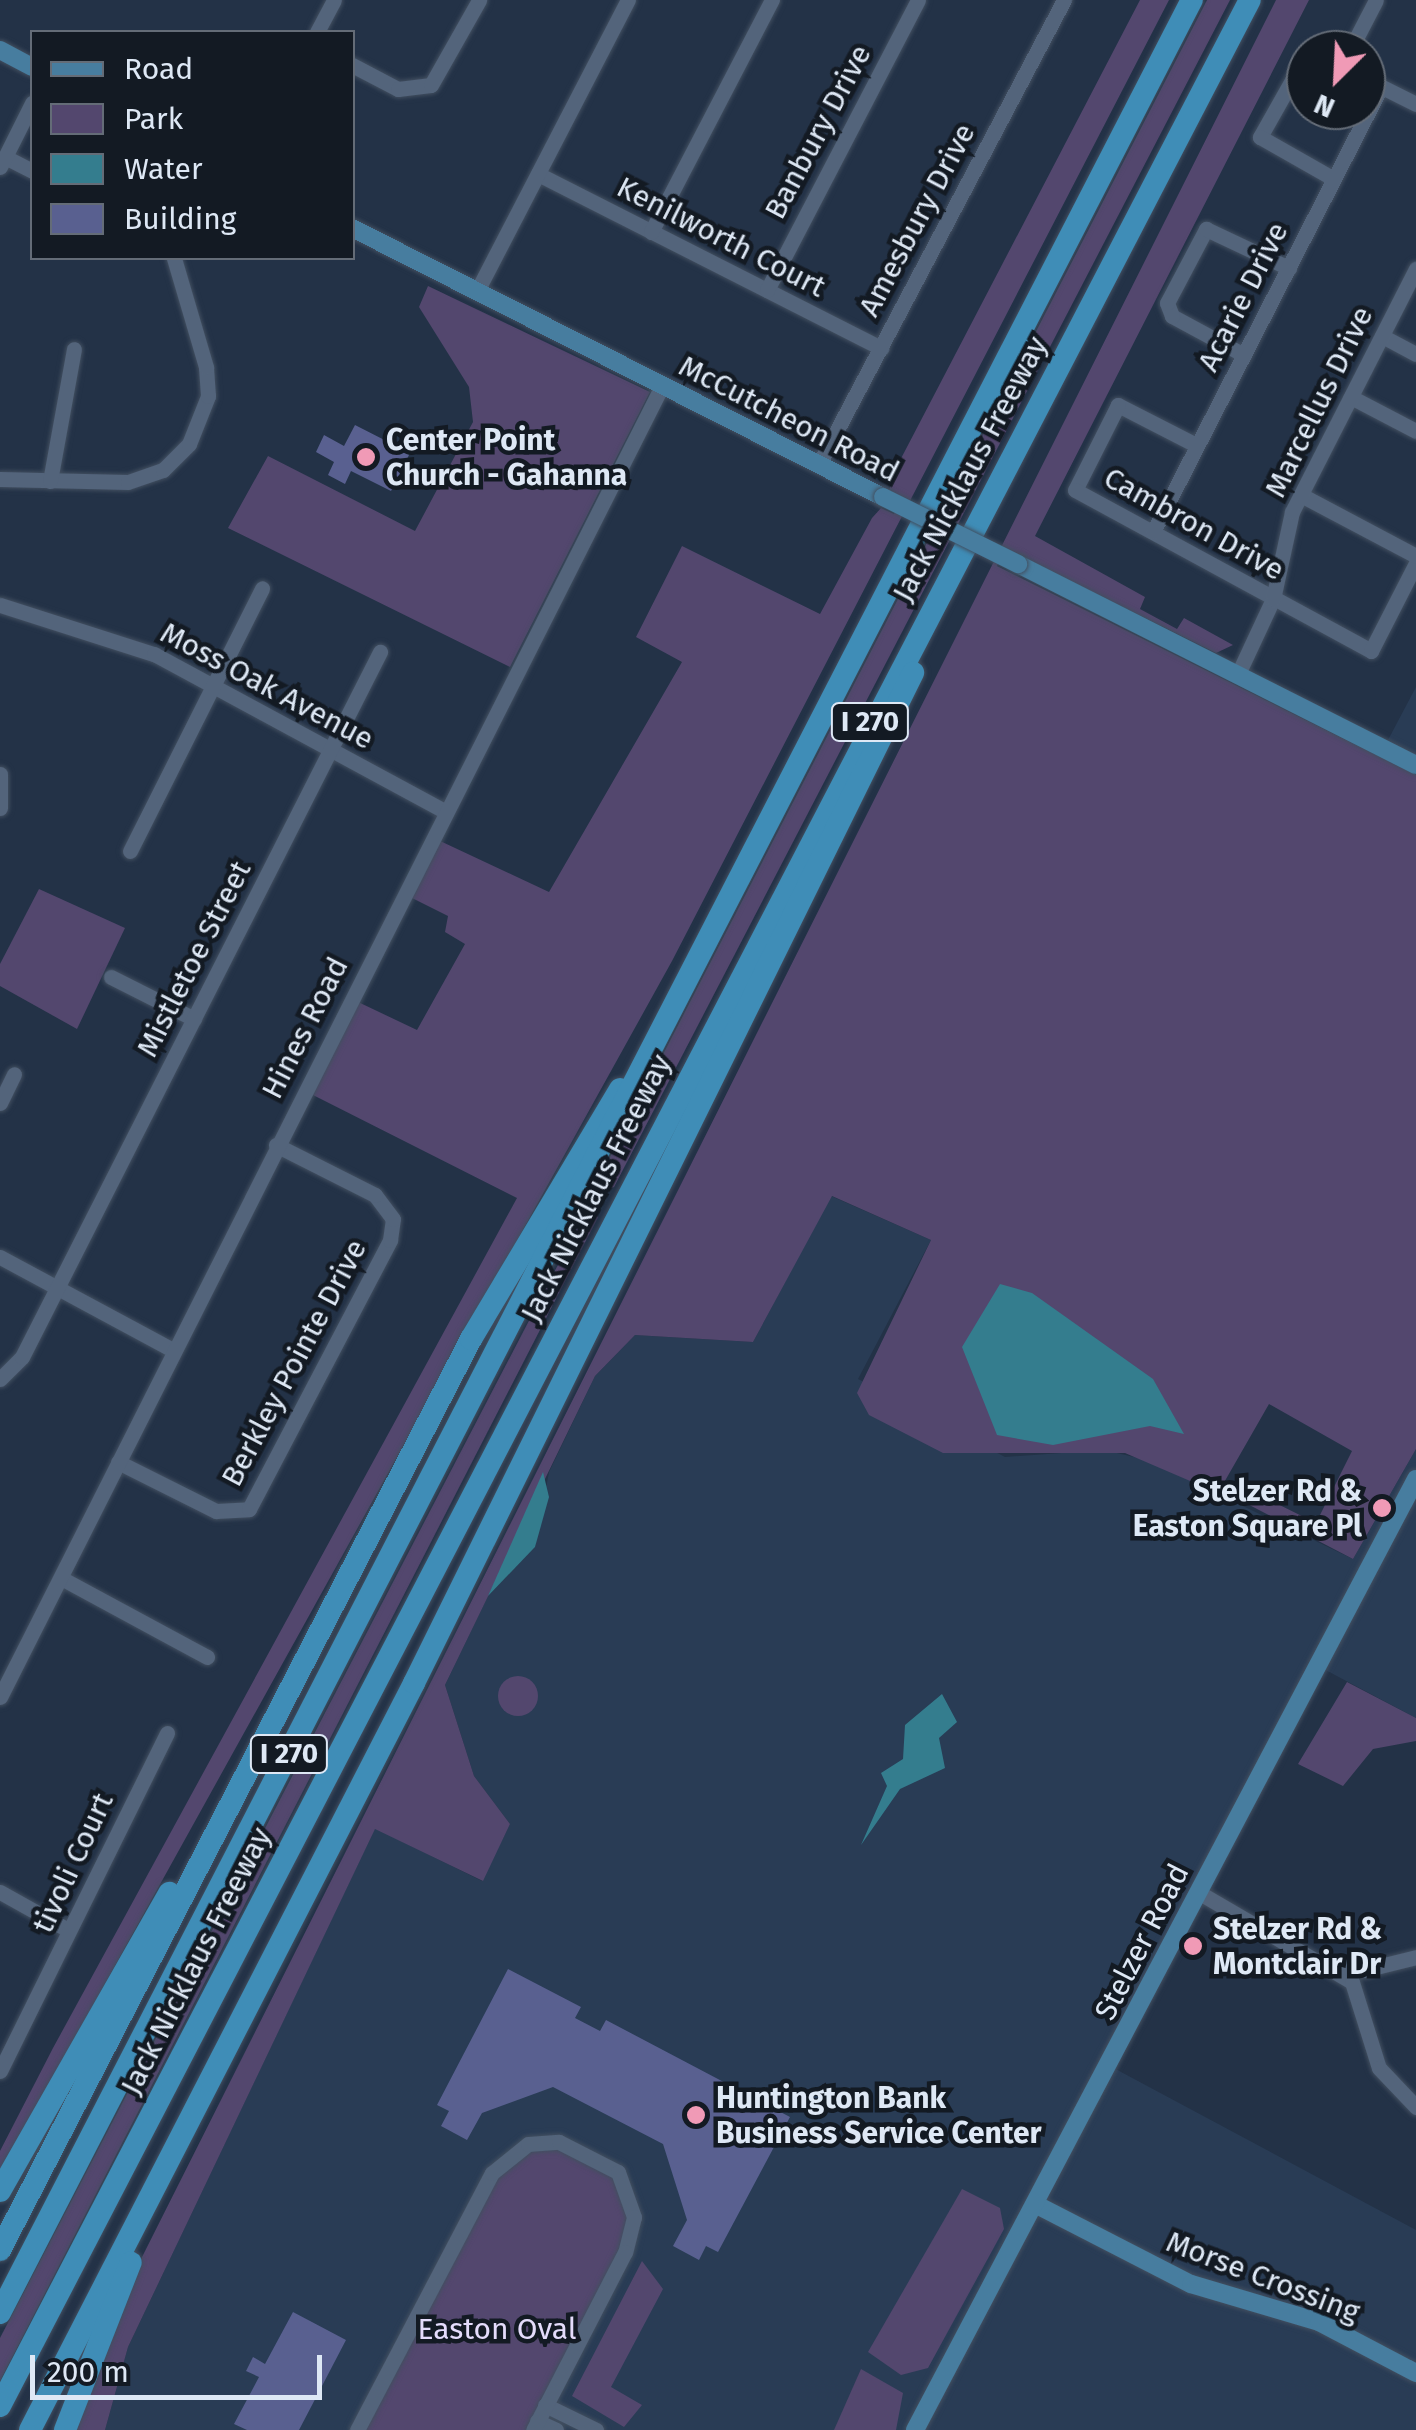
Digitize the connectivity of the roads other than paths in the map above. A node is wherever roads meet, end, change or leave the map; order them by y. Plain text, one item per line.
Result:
1 (334, 0) edge
2 (478, 0) edge
3 (628, 0) edge
4 (772, 0) edge
5 (918, 0) edge
6 (1064, 0) edge
7 (1192, 0) edge
8 (1250, 0) edge
9 (1376, 0) edge
10 (318, 30) edge
11 (1360, 30) edge
12 (0, 50) edge
13 (30, 66) edge
14 (355, 66) edge
15 (1286, 87) edge
16 (1386, 89) edge
17 (1416, 104) edge
18 (30, 108) edge
19 (1354, 130) edge
20 (2, 162) edge
21 (30, 170) edge
22 (538, 174) junction
23 (1334, 178) junction
24 (355, 230) edge
25 (651, 232) junction
26 (1132, 232) junction
27 (175, 260) edge
28 (1289, 268) junction
29 (1416, 269) edge
30 (767, 290) junction
31 (477, 291) junction
32 (1382, 336) junction
33 (880, 348) junction
34 (74, 349) dead end
35 (1416, 354) edge
36 (1244, 355) junction
37 (662, 386) junction
38 (1351, 397) junction
39 (1416, 431) edge
40 (1196, 444) junction
41 (818, 464) junction
42 (0, 480) edge
43 (50, 481) junction
44 (1301, 495) junction
45 (1153, 532) junction
46 (1416, 559) edge
47 (262, 588) dead end
48 (1273, 600) junction
49 (0, 606) edge
50 (380, 652) dead end
51 (1238, 674) junction
52 (213, 686) junction
53 (331, 750) junction
54 (1416, 765) edge
55 (0, 774) edge
56 (0, 808) edge
57 (446, 812) junction
58 (130, 851) dead end
59 (111, 977) dead end
60 (194, 1019) junction
61 (654, 1039) junction
62 (14, 1074) dead end
63 (0, 1103) edge
64 (276, 1145) junction
65 (0, 1257) edge
66 (56, 1290) junction
67 (172, 1350) junction
68 (0, 1378) edge
69 (118, 1462) junction
70 (1416, 1479) edge
71 (61, 1578) junction
72 (207, 1657) dead end
73 (414, 1683) junction
74 (0, 1698) edge
75 (167, 1732) dead end
76 (268, 1732) junction
77 (0, 1892) edge
78 (1198, 1892) junction
79 (68, 1930) junction
80 (1416, 1957) edge
81 (1335, 1966) junction
82 (0, 2071) edge
83 (1416, 2107) edge
84 (0, 2191) edge
85 (1036, 2204) junction
86 (0, 2250) edge
87 (0, 2313) edge
88 (1416, 2373) edge
89 (545, 2405) junction
90 (0, 2406) edge
91 (535, 2425) edge
92 (30, 2430) edge
93 (66, 2430) edge
94 (356, 2430) edge
95 (556, 2430) edge
96 (596, 2430) edge
97 (915, 2430) edge

1 - 10 street
2 - 14 street
3 - 22 street
4 - 25 street
5 - 30 street, Banbury Drive
6 - 33 street, Amesbury Drive
7 - 61 highway, Jack Nicklaus Freeway / I 270
8 - 26 highway, Jack Nicklaus Freeway / I 270
9 - 11 street
12 - 13 main road
15 - 23 street
16 - 17 street
18 - 20 street
19 - 23 street, Acarie Drive
20 - 21 street
22 - 25 street, Kenilworth Court
22 - 31 street
23 - 28 street, Acarie Drive
24 - 31 main road, McCutcheon Road
25 - 30 street, Kenilworth Court
26 - 73 highway
26 - 90 highway, Jack Nicklaus Freeway / I 270
27 - 43 street
28 - 36 street, Acarie Drive
28 - 36 street
29 - 32 street, Marcellus Drive
30 - 33 street, Kenilworth Court
31 - 37 main road, McCutcheon Road
32 - 35 street
32 - 38 street, Marcellus Drive
33 - 41 street, Amesbury Drive
34 - 43 street
36 - 40 street, Acarie Drive
37 - 41 main road, McCutcheon Road
37 - 57 street, Hines Road
38 - 39 street
38 - 44 street, Marcellus Drive
40 - 45 street, Acarie Drive
40 - 45 street, Cambron Drive
41 - 51 main road, McCutcheon Road, bridge
42 - 43 street
44 - 46 street
44 - 48 street, Marcellus Drive
45 - 48 street, Cambron Drive
46 - 48 street, Cambron Drive
47 - 52 street
48 - 51 street, Marcellus Drive
49 - 52 street, Moss Oak Avenue
50 - 53 street, Mistletoe Street
51 - 54 main road, McCutcheon Road
52 - 53 street, Moss Oak Avenue
52 - 58 street
53 - 57 street, Moss Oak Avenue
53 - 60 street, Mistletoe Street
55 - 56 street
57 - 64 street, Hines Road
59 - 60 street
60 - 66 street, Mistletoe Street
61 - 76 highway
61 - 87 highway, Jack Nicklaus Freeway / I 270
62 - 63 street
64 - 67 street, Hines Road
64 - 69 street, Berkley Pointe Drive
65 - 66 street
66 - 67 street
66 - 68 street, Mistletoe Street
67 - 69 street, Hines Road
69 - 71 street, Hines Road
70 - 78 main road, Stelzer Road
71 - 72 street
71 - 74 street, Hines Road
73 - 92 highway
73 - 93 highway
75 - 79 street, tivoli Court
76 - 84 highway
76 - 86 highway
77 - 79 street, tivoli Court
78 - 81 street
78 - 85 main road, Stelzer Road
79 - 82 street, tivoli Court
80 - 81 street
81 - 83 street
85 - 88 main road, Morse Crossing
85 - 97 main road, Stelzer Road
89 - 91 street
89 - 94 street
89 - 96 street
91 - 95 street

